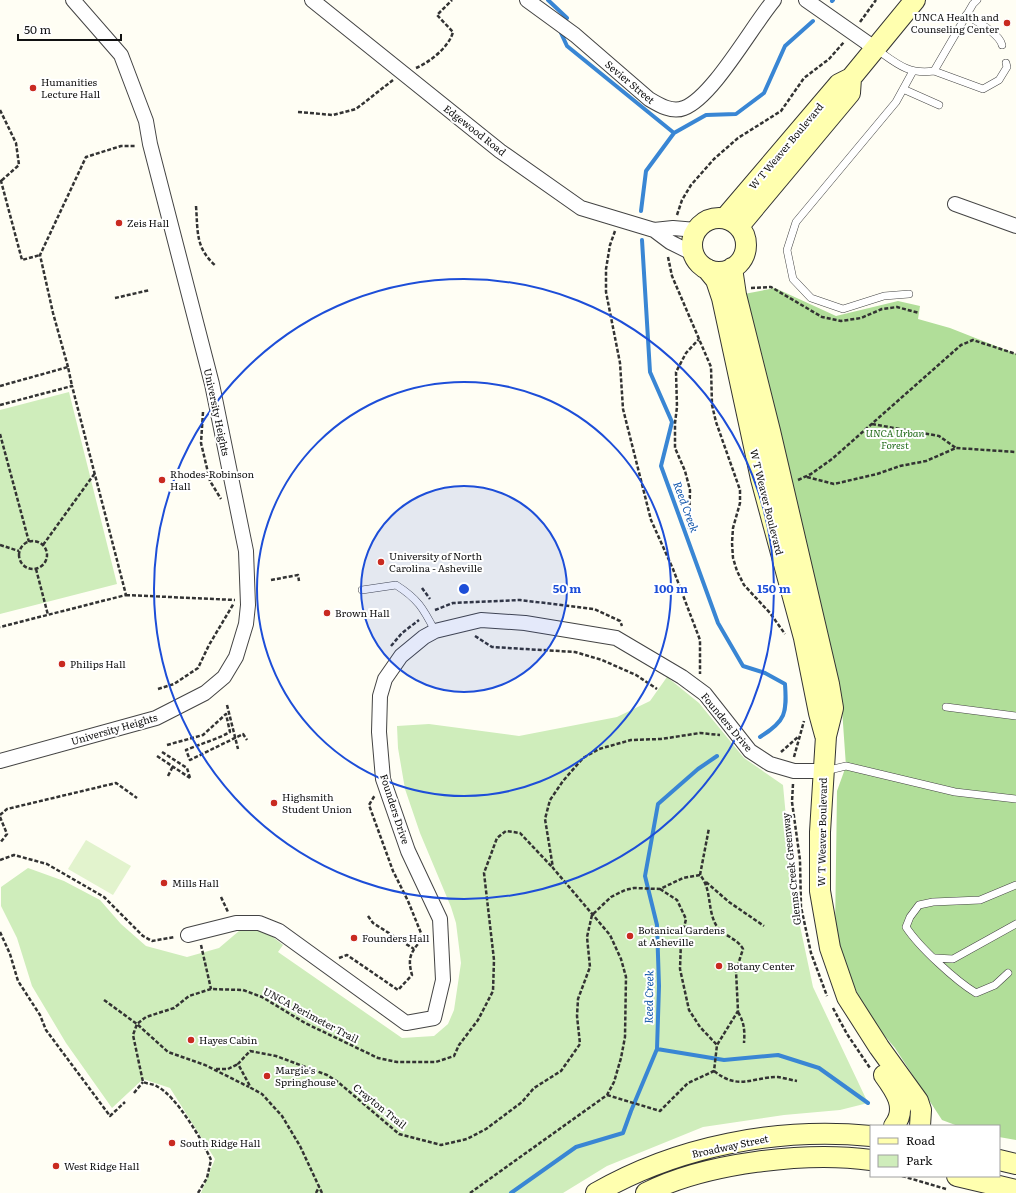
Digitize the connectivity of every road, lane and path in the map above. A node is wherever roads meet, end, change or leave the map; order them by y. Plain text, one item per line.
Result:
1 (74, 0) edge
2 (312, 0) edge
3 (452, 0) edge
4 (527, 0) edge
5 (774, 0) edge
6 (806, 0) edge
7 (876, 0) edge
8 (915, 0) edge
9 (977, 0) edge
10 (966, 15) junction
11 (858, 25) dead end
12 (1002, 45) dead end
13 (876, 49) junction
14 (1006, 63) dead end
15 (424, 64) dead end
16 (913, 71) junction
17 (934, 71) junction
18 (396, 78) dead end
19 (903, 89) junction
20 (939, 106) dead end
21 (0, 110) edge
22 (298, 112) dead end
23 (135, 146) dead end
24 (1, 181) edge
25 (955, 204) dead end
26 (196, 206) dead end
27 (619, 219) junction
28 (732, 222) junction
29 (1016, 226) edge
30 (654, 230) junction
31 (696, 230) junction
32 (692, 253) junction
33 (40, 255) junction
34 (216, 266) dead end
35 (732, 268) junction
36 (707, 269) junction
37 (150, 290) dead end
38 (909, 294) dead end
39 (115, 298) dead end
40 (699, 339) dead end
41 (1016, 354) edge
42 (68, 366) junction
43 (0, 386) edge
44 (72, 386) junction
45 (0, 404) edge
46 (203, 407) dead end
47 (872, 424) junction
48 (0, 434) edge
49 (956, 448) junction
50 (1016, 452) edge
51 (94, 472) junction
52 (223, 506) dead end
53 (689, 529) dead end
54 (29, 542) junction
55 (0, 545) edge
56 (43, 545) junction
57 (19, 552) junction
58 (36, 569) junction
59 (271, 580) dead end
60 (299, 581) dead end
61 (422, 588) dead end
62 (362, 590) dead end
63 (236, 593) dead end
64 (126, 595) junction
65 (236, 600) junction
66 (436, 609) junction
67 (48, 615) junction
68 (427, 615) junction
69 (0, 627) edge
70 (439, 630) junction
71 (624, 631) dead end
72 (473, 634) dead end
73 (393, 652) dead end
74 (695, 676) dead end
75 (158, 689) dead end
76 (657, 689) dead end
77 (227, 705) dead end
78 (946, 708) dead end
79 (1016, 716) edge
80 (800, 735) dead end
81 (826, 736) junction
82 (738, 737) junction
83 (247, 740) dead end
84 (167, 745) dead end
85 (238, 749) dead end
86 (162, 752) dead end
87 (776, 753) dead end
88 (157, 756) dead end
89 (0, 761) edge
90 (173, 766) junction
91 (794, 771) junction
92 (823, 771) junction
93 (168, 776) dead end
94 (376, 791) dead end
95 (137, 798) dead end
96 (1016, 800) edge
97 (0, 816) edge
98 (709, 828) dead end
99 (0, 843) edge
100 (0, 860) edge
101 (553, 868) junction
102 (700, 875) junction
103 (706, 881) junction
104 (1016, 885) edge
105 (660, 889) junction
106 (221, 897) dead end
107 (232, 912) dead end
108 (592, 915) junction
109 (368, 916) dead end
110 (1016, 924) edge
111 (764, 926) dead end
112 (0, 932) edge
113 (193, 934) junction
114 (414, 949) junction
115 (935, 958) junction
116 (334, 961) dead end
117 (1008, 973) dead end
118 (211, 989) junction
119 (104, 1000) dead end
120 (836, 1001) junction
121 (738, 1011) junction
122 (137, 1024) junction
123 (744, 1043) dead end
124 (717, 1044) junction
125 (238, 1064) junction
126 (214, 1069) junction
127 (870, 1069) dead end
128 (714, 1071) junction
129 (797, 1081) dead end
130 (143, 1082) junction
131 (250, 1088) junction
132 (134, 1092) dead end
133 (607, 1095) junction
134 (125, 1102) dead end
135 (895, 1125) edge
136 (920, 1125) edge
137 (870, 1136) edge
138 (870, 1160) edge
139 (1000, 1160) edge
140 (1016, 1164) edge
141 (910, 1177) edge
142 (949, 1182) edge
143 (319, 1186) junction
144 (1016, 1190) edge
145 (198, 1193) edge
146 (316, 1193) edge
147 (322, 1193) edge
148 (470, 1193) edge
149 (596, 1193) edge
150 (646, 1193) edge

1 - 89 street, University Heights
2 - 27 street, Edgewood Road
3 - 15 path
4 - 5 street, Sevier Street
6 - 13 street
7 - 11 path
8 - 13 main road, W T Weaver Boulevard
9 - 10 lane
10 - 12 lane
10 - 17 lane
13 - 16 lane
13 - 28 main road, W T Weaver Boulevard
14 - 17 lane
16 - 17 lane
16 - 19 lane
18 - 22 path
19 - 20 lane
19 - 38 lane
21 - 24 path
23 - 33 path
24 - 33 path
25 - 29 street
26 - 34 path
27 - 30 street, Edgewood Road
27 - 74 path
28 - 31 main road
28 - 35 main road
30 - 31 street, Edgewood Road
30 - 32 street, Edgewood Road
31 - 32 main road
32 - 36 main road
33 - 42 path
35 - 36 main road
35 - 81 main road, W T Weaver Boulevard
36 - 81 main road, W T Weaver Boulevard
37 - 39 path
40 - 53 path
41 - 47 path
42 - 43 path
42 - 44 path
44 - 45 path
44 - 51 path
46 - 52 path
47 - 49 path
47 - 49 path
48 - 54 path
49 - 50 path
51 - 56 path
51 - 64 path
54 - 56 path
54 - 57 path
55 - 57 path
56 - 58 path
57 - 58 path
58 - 67 path
59 - 60 path
61 - 66 path
62 - 68 lane
63 - 65 path
64 - 65 path
64 - 67 path
65 - 75 path
66 - 68 path
66 - 70 path
66 - 71 path
67 - 69 path
68 - 70 lane
68 - 73 path
70 - 82 street, Founders Drive
70 - 113 street, Founders Drive
72 - 76 path
77 - 85 path, bridge
78 - 79 lane
80 - 87 path
81 - 92 main road, W T Weaver Boulevard
82 - 91 street, Founders Drive
82 - 101 path
83 - 84 path
86 - 90 path
88 - 90 path
90 - 93 path
91 - 92 street, Founders Drive
91 - 120 path, Glenns Creek Greenway
92 - 96 lane
92 - 120 main road, W T Weaver Boulevard
94 - 114 path
95 - 97 path
97 - 99 path
98 - 102 path
100 - 113 path
101 - 108 path, UNCA Perimeter Trail
101 - 118 path, UNCA Perimeter Trail
102 - 103 path
102 - 105 path
103 - 111 path
103 - 121 path
104 - 115 lane
105 - 108 path
105 - 124 path
106 - 107 path
108 - 125 path, Crayton Trail
108 - 133 path, UNCA Perimeter Trail
109 - 114 path
110 - 115 lane
112 - 134 path
113 - 118 path
114 - 116 path
115 - 117 lane
118 - 122 path, UNCA Perimeter Trail
119 - 122 path
120 - 127 path, Glenns Creek Greenway
120 - 135 main road, W T Weaver Boulevard
120 - 136 main road, W T Weaver Boulevard
121 - 123 path
121 - 124 path
122 - 126 path
122 - 130 path
124 - 128 path
125 - 126 path
125 - 131 path
126 - 131 path
128 - 129 path
128 - 133 path
130 - 132 path
130 - 145 path
131 - 143 path
133 - 148 path
137 - 149 main road, Broadway Street
138 - 150 main road, Broadway Street
139 - 140 main road
141 - 142 path
142 - 144 main road
143 - 146 path
143 - 147 path

